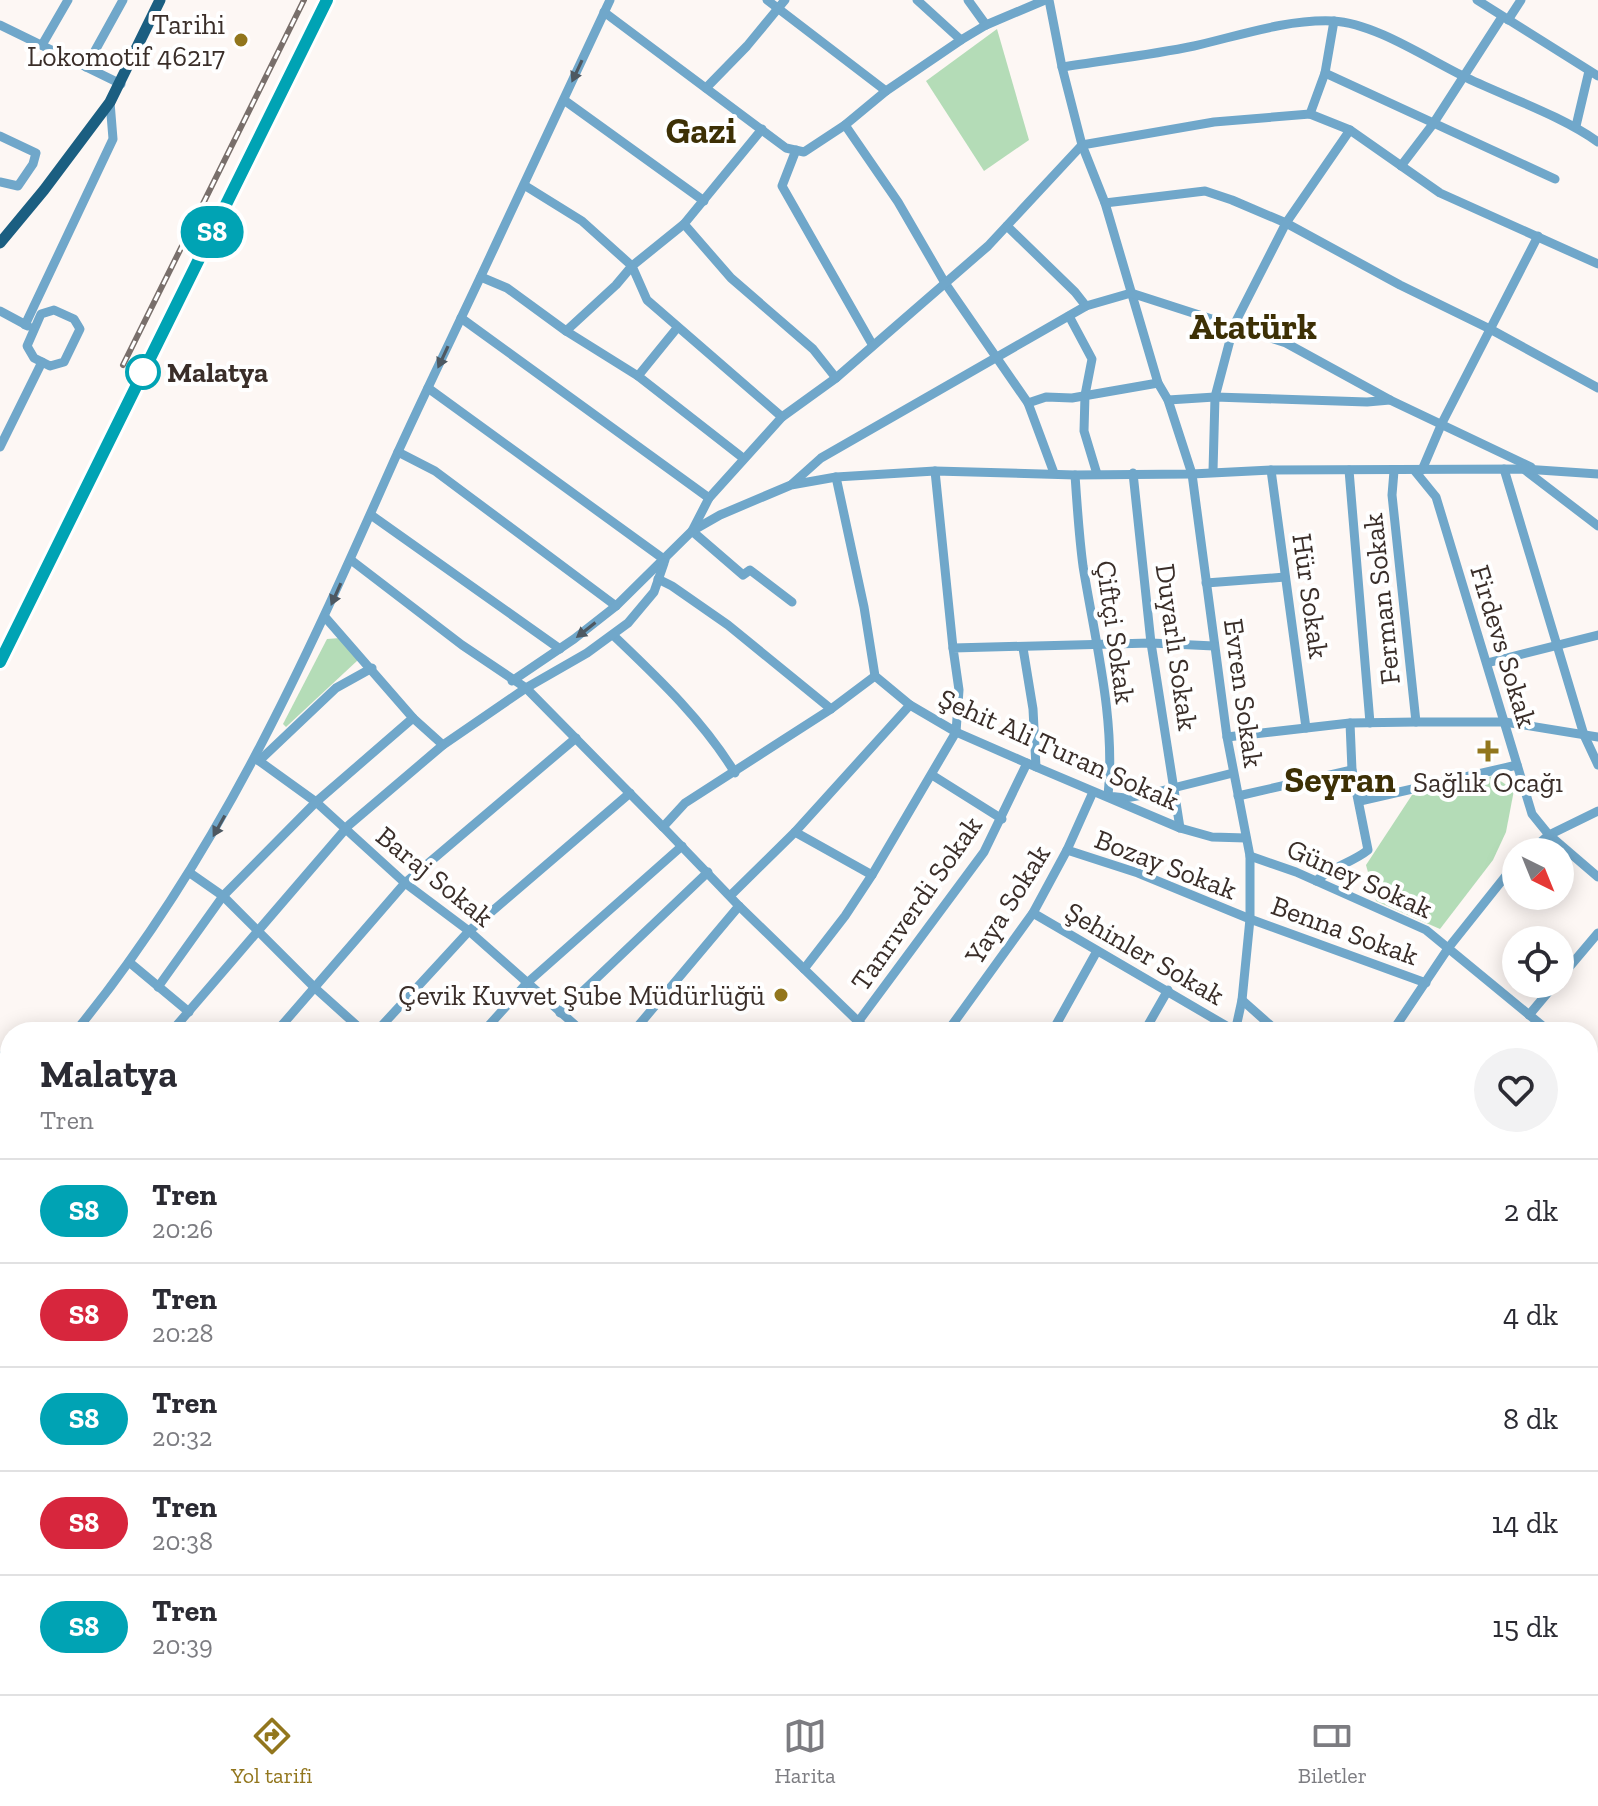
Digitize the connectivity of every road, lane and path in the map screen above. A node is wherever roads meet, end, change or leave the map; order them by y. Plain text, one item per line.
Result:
1 (68, 0) edge
2 (123, 0) edge
3 (160, 0) edge
4 (610, 0) edge
5 (767, 0) edge
6 (785, 0) edge
7 (917, 0) edge
8 (968, 0) edge
9 (1047, 0) edge
10 (1477, 0) edge
11 (1521, 0) edge
12 (778, 9) junction
13 (604, 12) junction
14 (1505, 18) junction
15 (1334, 21) junction
16 (0, 25) edge
17 (986, 25) junction
18 (961, 40) junction
19 (42, 45) junction
20 (86, 67) junction
21 (1062, 67) junction
22 (1325, 73) junction
23 (1593, 74) edge
24 (1462, 76) junction
25 (121, 84) junction
26 (706, 88) junction
27 (886, 91) junction
28 (564, 100) junction
29 (110, 102) junction
30 (1310, 114) junction
31 (1433, 124) junction
32 (845, 125) junction
33 (1576, 126) junction
34 (762, 129) junction
35 (1350, 130) junction
36 (0, 136) edge
37 (1598, 142) edge
38 (1082, 145) junction
39 (796, 150) junction
40 (1401, 166) junction
41 (1555, 179) dead end
42 (0, 182) edge
43 (524, 185) junction
44 (704, 201) junction
45 (1105, 203) junction
46 (1286, 223) junction
47 (684, 224) junction
48 (1007, 226) junction
49 (1538, 236) junction
50 (0, 243) edge
51 (1598, 264) edge
52 (632, 266) junction
53 (481, 277) junction
54 (945, 283) junction
55 (1131, 293) junction
56 (1086, 306) junction
57 (0, 311) edge
58 (1069, 316) junction
59 (461, 318) junction
60 (1234, 325) junction
61 (30, 327) junction
62 (677, 328) junction
63 (1490, 329) junction
64 (566, 331) junction
65 (872, 344) junction
66 (997, 359) junction
67 (42, 362) junction
68 (638, 376) junction
69 (836, 378) junction
70 (1158, 383) junction
71 (428, 388) junction
72 (1598, 388) edge
73 (1085, 395) junction
74 (1215, 397) junction
75 (1168, 400) junction
76 (1390, 400) junction
77 (1028, 403) junction
78 (782, 417) junction
79 (1442, 423) junction
80 (0, 447) edge
81 (398, 452) junction
82 (743, 458) junction
83 (1504, 469) junction
84 (1524, 469) junction
85 (1271, 470) junction
86 (1349, 470) junction
87 (1418, 470) junction
88 (1538, 470) junction
89 (935, 471) junction
90 (1213, 471) junction
91 (1394, 471) junction
92 (1054, 473) junction
93 (1133, 473) junction
94 (1097, 474) junction
95 (1192, 474) junction
96 (1598, 474) edge
97 (1075, 475) junction
98 (836, 477) junction
99 (791, 485) junction
100 (709, 498) junction
101 (371, 515) junction
102 (1598, 526) edge
103 (692, 531) junction
104 (351, 560) junction
105 (665, 560) junction
106 (1285, 577) junction
107 (658, 579) junction
108 (1206, 583) junction
109 (792, 602) dead end
110 (616, 606) junction
111 (325, 617) junction
112 (613, 635) junction
113 (1598, 635) edge
114 (1151, 643) junction
115 (1096, 645) junction
116 (1214, 646) junction
117 (1556, 647) junction
118 (953, 648) junction
119 (1023, 648) junction
120 (560, 649) junction
121 (1487, 663) junction
122 (372, 668) junction
123 (875, 676) junction
124 (512, 681) junction
125 (526, 688) junction
126 (910, 705) junction
127 (831, 709) junction
128 (413, 718) junction
129 (1416, 722) junction
130 (1505, 722) junction
131 (1350, 723) junction
132 (1370, 723) junction
133 (1306, 728) junction
134 (956, 732) junction
135 (1584, 735) junction
136 (1227, 737) junction
137 (1598, 737) edge
138 (576, 738) junction
139 (443, 745) junction
140 (257, 760) junction
141 (1032, 765) junction
142 (1517, 765) junction
143 (1598, 765) edge
144 (1352, 770) junction
145 (735, 773) junction
146 (1233, 773) junction
147 (932, 775) junction
148 (1174, 786) junction
149 (1093, 792) junction
150 (630, 793) junction
151 (1108, 796) junction
152 (1238, 796) junction
153 (1360, 801) junction
154 (316, 802) junction
155 (1598, 811) edge
156 (1002, 819) junction
157 (663, 827) junction
158 (1180, 828) junction
159 (345, 829) junction
160 (795, 832) junction
161 (1549, 835) junction
162 (1246, 838) junction
163 (1545, 838) edge
164 (682, 846) junction
165 (1067, 850) junction
166 (1250, 856) junction
167 (708, 872) junction
168 (190, 873) junction
169 (872, 875) junction
170 (1598, 877) edge
171 (1316, 881) junction
172 (1502, 881) edge
173 (405, 883) junction
174 (731, 895) junction
175 (223, 896) junction
176 (739, 906) junction
177 (1033, 913) junction
178 (1250, 919) junction
179 (469, 931) junction
180 (258, 933) junction
181 (1598, 933) edge
182 (1449, 947) junction
183 (1097, 951) junction
184 (1574, 961) edge
185 (129, 962) junction
186 (804, 969) junction
187 (527, 983) junction
188 (1426, 983) junction
189 (158, 987) junction
190 (315, 988) junction
191 (1168, 990) junction
192 (1543, 998) edge
193 (1242, 1000) junction
194 (189, 1012) junction
195 (560, 1013) junction
196 (1529, 1015) junction
197 (83, 1022) edge
198 (180, 1022) edge
199 (285, 1022) edge
200 (353, 1022) edge
201 (385, 1022) edge
202 (492, 1022) edge
203 (570, 1022) edge
204 (641, 1022) edge
205 (858, 1022) joint
206 (954, 1022) edge
207 (1058, 1022) edge
208 (1150, 1022) edge
209 (1219, 1022) edge
210 (1237, 1022) edge
211 (1267, 1022) edge
212 (1399, 1022) edge
213 (1538, 1022) edge

1 - 19 street
2 - 20 street
3 - 25 main road
4 - 13 street
5 - 12 street
6 - 12 street
7 - 18 street
8 - 17 street
9 - 17 street
9 - 21 street, Evren Sokak
10 - 14 street
11 - 14 street
12 - 26 street
12 - 27 street
13 - 26 street
13 -> 28 street
14 - 23 street
14 - 24 street
15 - 21 street
15 - 22 street
15 - 24 street
16 - 19 street
17 - 18 street
18 - 27 street
19 - 20 street
20 - 25 street
21 - 38 street, Evren Sokak
22 - 30 street
22 - 31 street
23 - 33 street
24 - 31 street
24 - 33 street
25 - 29 main road
26 - 34 street
27 - 32 street
28 - 43 street
28 - 44 street
29 - 50 main road
29 - 61 street
30 - 35 street
30 - 38 street
31 - 40 street
31 - 41 street
32 - 39 street
32 - 54 street
33 - 37 street
34 - 39 street
34 - 44 street
35 - 40 street
35 - 46 street
36 - 42 street
38 - 45 street, Evren Sokak
38 - 48 street
39 - 65 street
40 - 49 street
43 - 52 street
43 - 53 street
44 - 47 street
45 - 46 street
45 - 55 street, Evren Sokak
46 - 60 street
46 - 63 street
47 - 52 street
47 - 69 street
48 - 54 street
48 - 56 street
49 - 51 street
49 - 63 street
52 - 62 street
52 - 64 street
53 - 59 street
53 - 64 street
54 - 65 street
54 - 66 street
55 - 56 street
55 - 60 street
55 - 70 street, Evren Sokak
56 - 58 street
57 - 61 street
58 - 66 street
58 - 73 street
59 -> 71 street
59 - 100 street
60 - 74 street
60 - 76 street
61 - 67 street
61 - 67 street
62 - 68 street
62 - 78 street
63 - 72 street
63 - 79 street
64 - 68 street
65 - 69 street
66 - 77 street
66 - 99 street
67 - 80 street
68 - 82 street
69 - 78 street
70 - 73 street
70 - 75 street, Evren Sokak
71 - 81 street
71 - 105 street
73 - 77 street
73 - 94 street
74 - 75 street
74 - 76 street
74 - 90 street
75 - 95 street, Evren Sokak
76 - 79 street
77 - 92 street
78 - 82 street
79 - 87 street
79 - 88 street
81 - 101 street
81 - 110 street
82 - 100 street
83 - 84 street
83 - 87 street
83 - 117 street
84 - 88 street
84 - 102 street
85 - 86 street
85 - 90 street
85 - 106 street, Hür Sokak
86 - 91 street
86 - 132 street
87 - 91 street
87 - 121 street, Firdevs Sokak
88 - 96 street
89 - 92 street
89 - 98 street
89 - 118 street
90 - 95 street
91 - 129 street, Ferman Sokak
92 - 97 street
93 - 94 street
93 - 95 street
93 - 114 street, Duyarlı Sokak
94 - 97 street
95 - 108 street, Evren Sokak
97 - 115 street, Çiftçi Sokak
98 - 99 street
98 - 123 street
99 - 103 street
100 - 103 street
101 - 104 street
101 - 120 street
103 - 105 street
103 - 109 street
104 -> 111 street
104 - 124 street
105 - 107 street
105 - 110 street
106 - 108 street
106 - 133 street, Hür Sokak
107 - 112 street
107 - 127 street
108 - 116 street, Evren Sokak
110 -> 120 street
111 - 122 street
111 - 140 street
112 - 125 street
112 - 145 street
113 - 117 street
114 - 115 street
114 - 116 street
114 - 148 street, Duyarlı Sokak
115 - 119 street
115 - 151 street, Çiftçi Sokak
116 - 136 street, Evren Sokak
117 - 121 street
117 - 135 street
118 - 119 street
118 - 134 street
119 - 141 street
120 - 124 street
121 - 130 street, Firdevs Sokak
122 - 128 street
122 - 140 street
123 - 126 street, Şehit Ali Turan Sokak
123 - 127 street
124 - 125 street
125 - 138 street
125 - 139 street
126 - 134 street, Şehit Ali Turan Sokak
126 - 160 street
127 - 145 street
128 - 139 street
128 - 154 street
129 - 130 street
129 - 132 street
130 - 135 street
130 - 142 street, Firdevs Sokak
131 - 132 street
131 - 133 street
131 - 144 street
133 - 136 street
134 - 141 street, Şehit Ali Turan Sokak
134 - 147 street
135 - 137 street
135 - 143 street
136 - 146 street, Evren Sokak
138 - 150 street
138 - 173 street
139 - 159 street
140 - 154 street, Baraj Sokak
140 -> 168 street
141 - 149 street, Şehit Ali Turan Sokak
141 - 156 street, Tanrıverdi Sokak
142 - 153 street
142 - 161 street, Firdevs Sokak
144 - 152 street
144 - 153 street
145 - 157 street
146 - 148 street
146 - 152 street, Evren Sokak
147 - 156 street
147 - 169 street
148 - 151 street
148 - 158 street, Duyarlı Sokak
149 - 151 street, Şehit Ali Turan Sokak
149 - 165 street, Yaya Sokak
150 - 157 street
150 - 179 street
151 - 158 street, Şehit Ali Turan Sokak
152 - 162 street, Evren Sokak
153 - 171 street
154 - 159 street, Baraj Sokak
154 - 175 street
155 - 161 street
156 - 205 street, Tanrıverdi Sokak
157 - 164 street
158 - 162 street, Şehit Ali Turan Sokak
159 - 173 street, Baraj Sokak
159 - 180 street
160 - 169 street
160 - 174 street
161 - 163 street
161 - 170 street, Firdevs Sokak
162 - 166 street, Evren Sokak
164 - 167 street
164 - 187 street
165 - 177 street, Yaya Sokak
165 - 178 street, Bozay Sokak
166 - 171 street, Güney Sokak
166 - 178 street, Evren Sokak
167 - 174 street
167 - 195 street
168 - 175 street
168 - 185 street
169 - 186 street
171 - 182 street, Güney Sokak
172 - 182 street
173 - 179 street, Baraj Sokak
173 - 190 street
174 - 176 street
175 - 180 street
175 - 189 street
176 - 186 street
176 - 204 street
177 - 183 street, Şehinler Sokak
177 - 206 street, Yaya Sokak
178 - 188 street, Benna Sokak
178 - 193 street, Evren Sokak
179 - 187 street, Baraj Sokak
179 - 201 street
180 - 190 street
180 - 194 street
181 - 184 street
182 - 188 street
182 - 196 street, Güney Sokak
183 - 191 street, Şehinler Sokak
183 - 207 street
185 - 189 street
185 - 197 street
186 - 205 street
187 - 195 street, Baraj Sokak
187 - 202 street
188 - 212 street
189 - 194 street
190 - 199 street
190 - 200 street
191 - 208 street
191 - 209 street, Şehinler Sokak
192 - 196 street
193 - 210 street, Evren Sokak
193 - 211 street
194 - 198 street
195 - 203 street, Baraj Sokak
196 - 213 street, Güney Sokak

